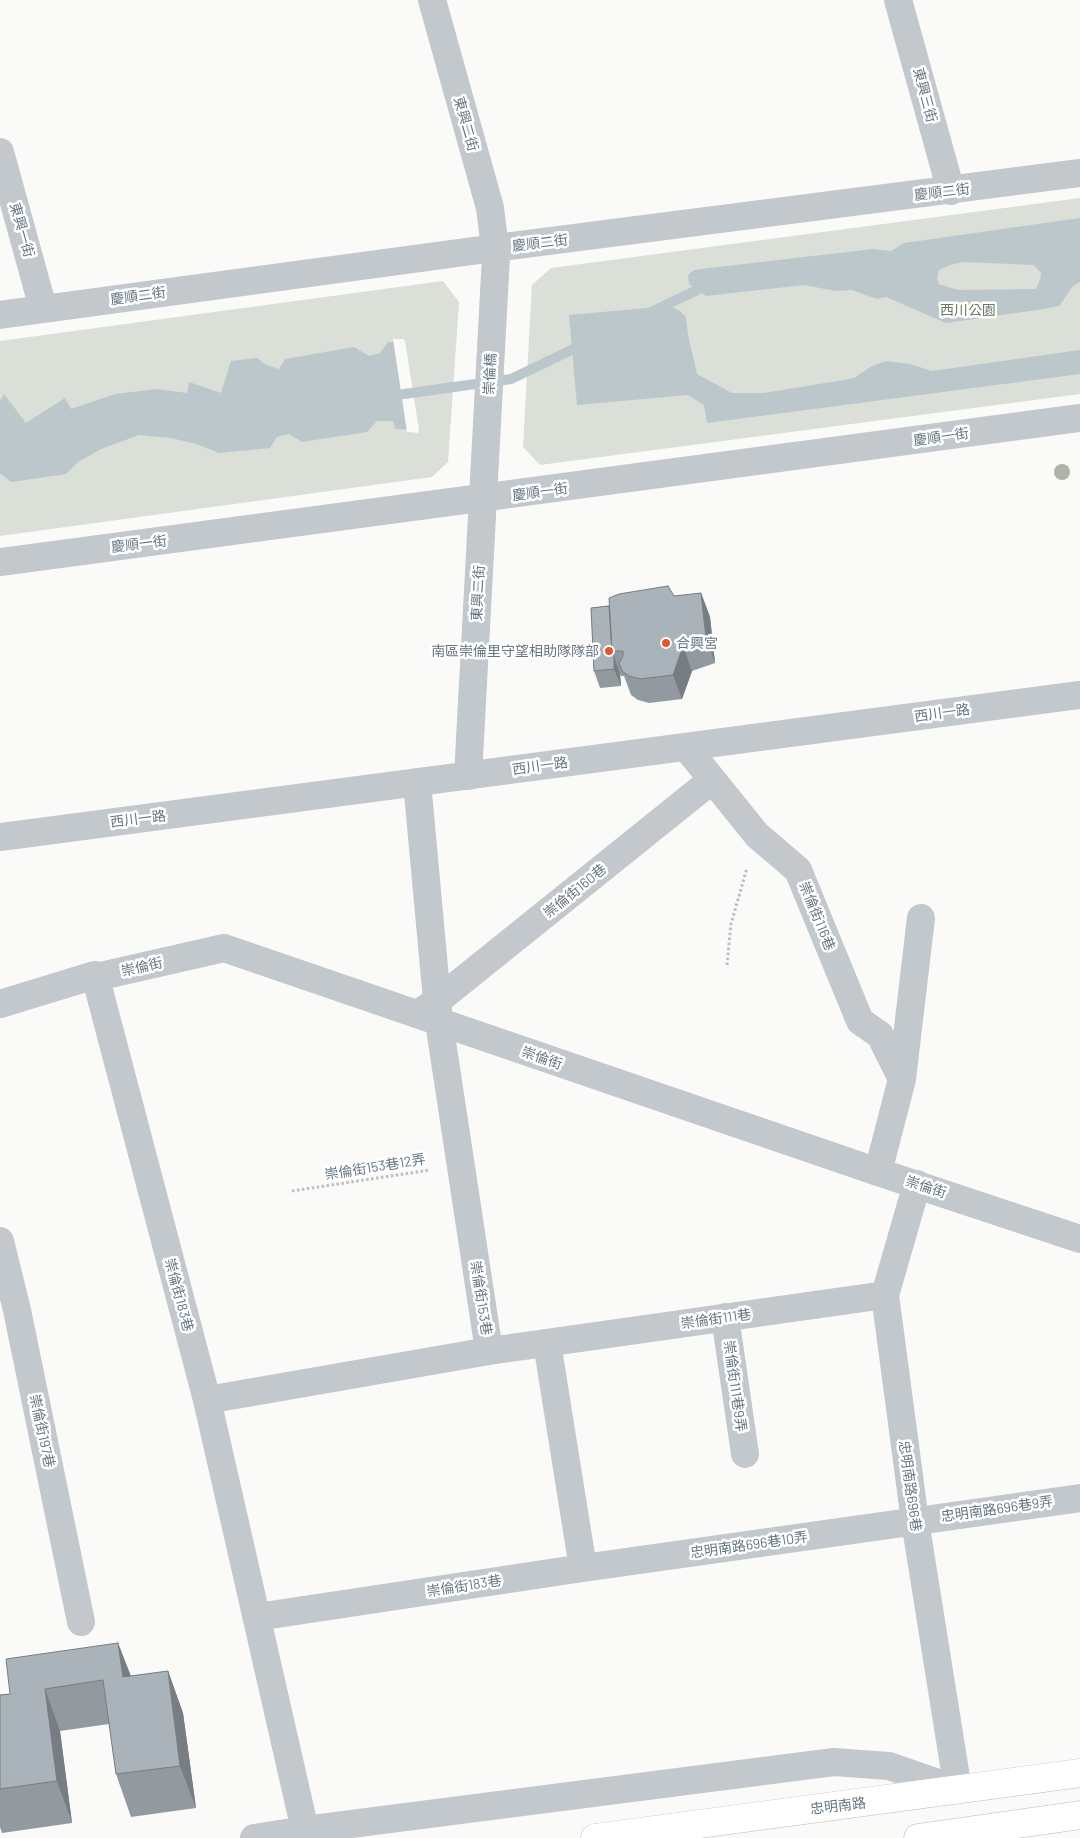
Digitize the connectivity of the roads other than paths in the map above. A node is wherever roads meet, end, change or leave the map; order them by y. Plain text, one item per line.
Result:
1 (432, 0) edge
2 (898, 0) edge
3 (0, 152) edge
4 (1080, 173) edge
5 (951, 191) junction
6 (495, 248) junction
7 (44, 308) junction
8 (0, 315) edge
9 (1080, 418) edge
10 (483, 499) junction
11 (0, 562) edge
12 (1080, 695) edge
13 (686, 747) junction
14 (468, 776) junction
15 (712, 780) junction
16 (417, 782) junction
17 (0, 837) edge
18 (921, 918) dead end
19 (98, 976) junction
20 (0, 1004) edge
21 (431, 1012) junction
22 (902, 1079) junction
23 (878, 1172) junction
24 (917, 1184) junction
25 (1080, 1239) edge
26 (0, 1241) edge
27 (885, 1295) junction
28 (9, 1313) edge
29 (725, 1317) junction
30 (546, 1343) junction
31 (489, 1351) junction
32 (207, 1400) junction
33 (745, 1454) dead end
34 (1080, 1498) edge
35 (915, 1521) junction
36 (583, 1568) junction
37 (257, 1617) junction
38 (81, 1622) dead end
39 (1080, 1773) edge
40 (958, 1790) junction
41 (1080, 1815) edge
42 (305, 1830) junction
43 (966, 1836) edge
44 (254, 1838) edge
45 (388, 1838) edge
46 (595, 1838) edge
47 (918, 1838) edge

1 - 6 street, 東興二街
2 - 5 street, 東興三街
3 - 7 street, 東興一街
4 - 5 street, 慶順二街
5 - 6 street, 慶順二街
6 - 7 street, 慶順二街
6 - 10 street, 崇倫橋
7 - 8 street, 慶順二街
9 - 10 street, 慶順一街
10 - 11 street, 慶順一街
10 - 14 street, 東興二街
12 - 13 street, 西川一路
13 - 14 street, 西川一路
13 - 15 street, 崇倫街116巷
14 - 16 street, 西川一路
15 - 21 street, 崇倫街160巷
15 - 22 street, 崇倫街116巷
16 - 17 street, 西川一路
16 - 21 street
18 - 22 street
19 - 20 street, 崇倫街
19 - 21 street, 崇倫街
19 - 32 street, 崇倫街183巷
21 - 23 street, 崇倫街
21 - 31 street, 崇倫街153巷
22 - 23 street
23 - 24 street, 崇倫街
24 - 25 street, 崇倫街
24 - 27 street, 忠明南路696巷
26 - 28 street, 崇倫街197巷
27 - 29 street, 崇倫街111巷
27 - 35 street, 忠明南路696巷
28 - 38 street, 崇倫街197巷
29 - 30 street, 崇倫街111巷
29 - 33 street, 崇倫街111巷9弄
30 - 31 street, 崇倫街111巷
30 - 36 street
31 - 32 street, 崇倫街153巷
32 - 37 street, 崇倫街183巷
34 - 35 street, 忠明南路696巷9弄
35 - 36 street, 忠明南路696巷10弄
35 - 40 street, 忠明南路696巷
36 - 37 street, 崇倫街183巷
37 - 42 street, 崇倫街183巷
39 - 40 main road, 忠明南路
40 - 42 street
40 - 45 street
40 - 46 main road, 忠明南路
41 - 43 main road
42 - 44 street
43 - 47 main road

